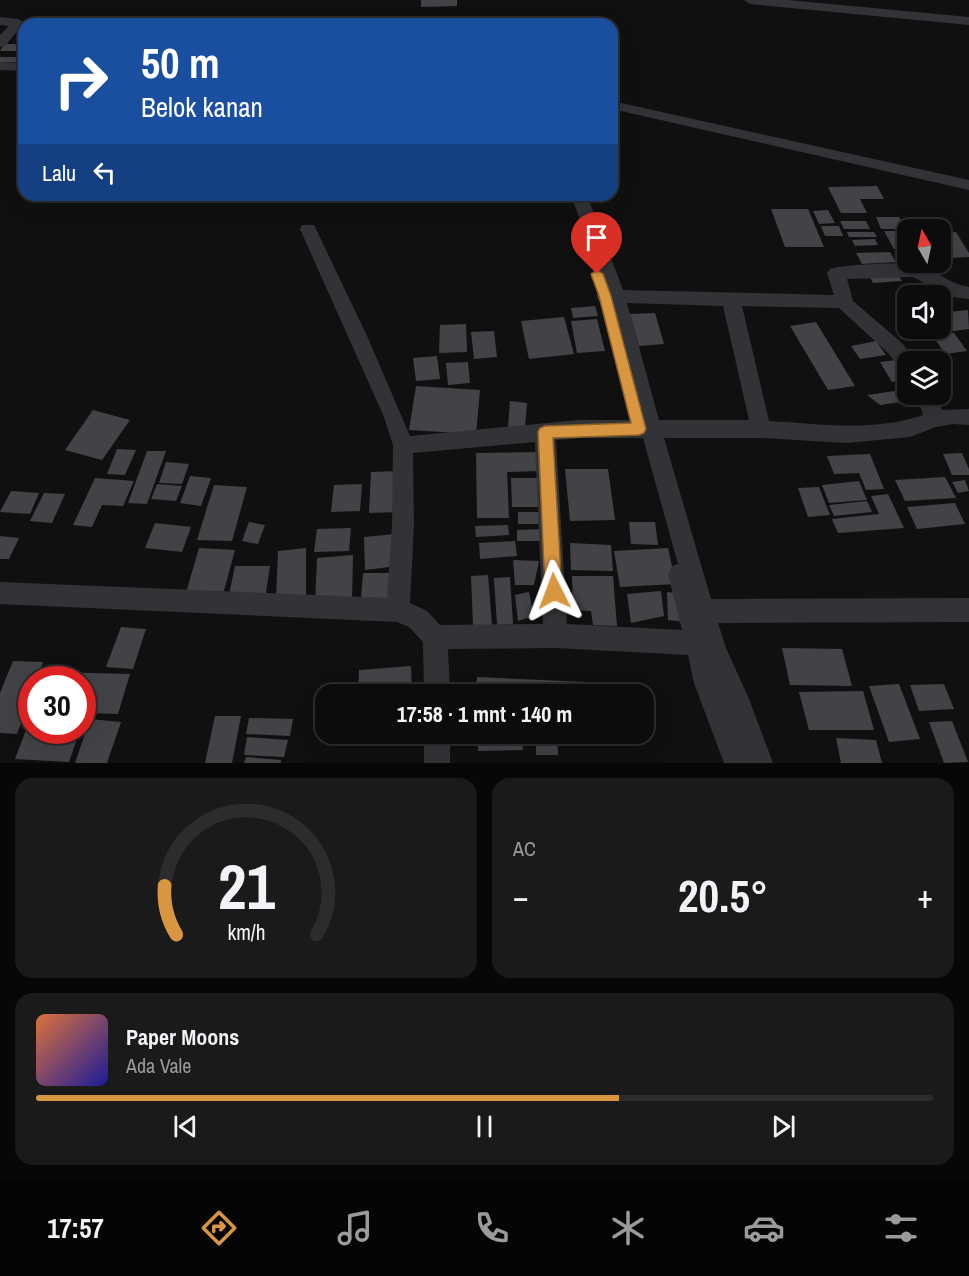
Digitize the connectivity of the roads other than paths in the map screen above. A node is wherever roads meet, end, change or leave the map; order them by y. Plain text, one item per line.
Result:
1 (750, 0) edge
2 (0, 21) edge
3 (969, 21) edge
4 (0, 43) edge
5 (0, 66) edge
6 (18, 67) edge
7 (618, 106) edge
8 (969, 185) edge
9 (581, 201) edge
10 (308, 229) dead end
11 (579, 232) dead end
12 (969, 293) edge
13 (611, 295) junction
14 (731, 299) junction
15 (843, 302) junction
16 (897, 351) edge
17 (930, 405) edge
18 (969, 417) edge
19 (935, 419) junction
20 (645, 429) junction
21 (761, 429) junction
22 (545, 432) junction
23 (403, 445) junction
24 (0, 593) edge
25 (398, 610) junction
26 (969, 610) edge
27 (697, 611) junction
28 (556, 636) junction
29 (435, 637) junction
30 (695, 643) junction
31 (437, 684) edge
32 (437, 744) edge
33 (437, 763) edge
34 (737, 763) edge
35 (760, 763) edge

1 - 3 street
2 - 4 street
5 - 6 street
7 - 8 street
9 - 13 street
10 - 23 street
11 - 13 street
12 - 15 street
13 - 14 street
13 - 20 street
14 - 15 street
14 - 21 street
15 - 16 street
17 - 19 street
18 - 19 street
19 - 21 street
20 - 21 street
20 - 22 street
20 - 27 street
22 - 23 street
22 - 28 street
23 - 25 street
24 - 25 street
25 - 29 street
26 - 27 street
27 - 30 street
27 - 35 street
28 - 29 street
28 - 30 street
29 - 31 street
30 - 34 street
32 - 33 street

